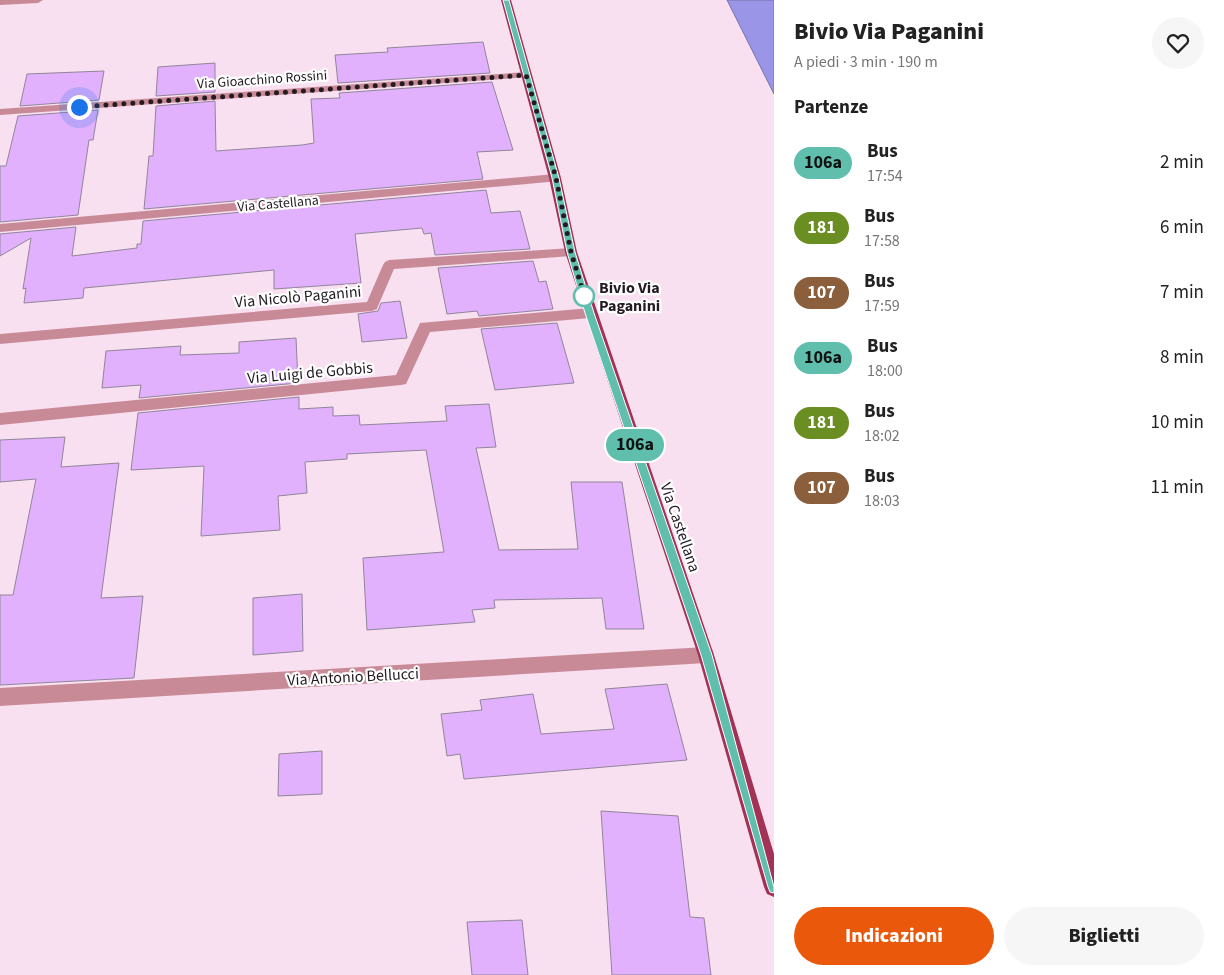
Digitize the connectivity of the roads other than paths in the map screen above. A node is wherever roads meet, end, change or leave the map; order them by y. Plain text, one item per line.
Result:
1 (38, 0) edge
2 (506, 0) edge
3 (0, 2) edge
4 (526, 75) junction
5 (0, 112) edge
6 (556, 178) junction
7 (0, 228) edge
8 (571, 252) junction
9 (590, 313) junction
10 (0, 339) edge
11 (0, 419) edge
12 (706, 655) junction
13 (0, 697) edge
14 (774, 887) edge

1 - 3 street
2 - 4 main road, Via Castellana
4 - 5 street, Via Gioacchino Rossini
4 - 6 main road, Via Castellana
6 - 7 street, Via Castellana
6 - 8 main road, Via Castellana
8 - 9 main road, Via Castellana
8 - 10 street, Via Nicolò Paganini
9 - 11 street, Via Luigi de Gobbis
9 - 12 main road, Via Castellana
12 - 13 street, Via Antonio Bellucci
12 - 14 main road, Via Castellana

